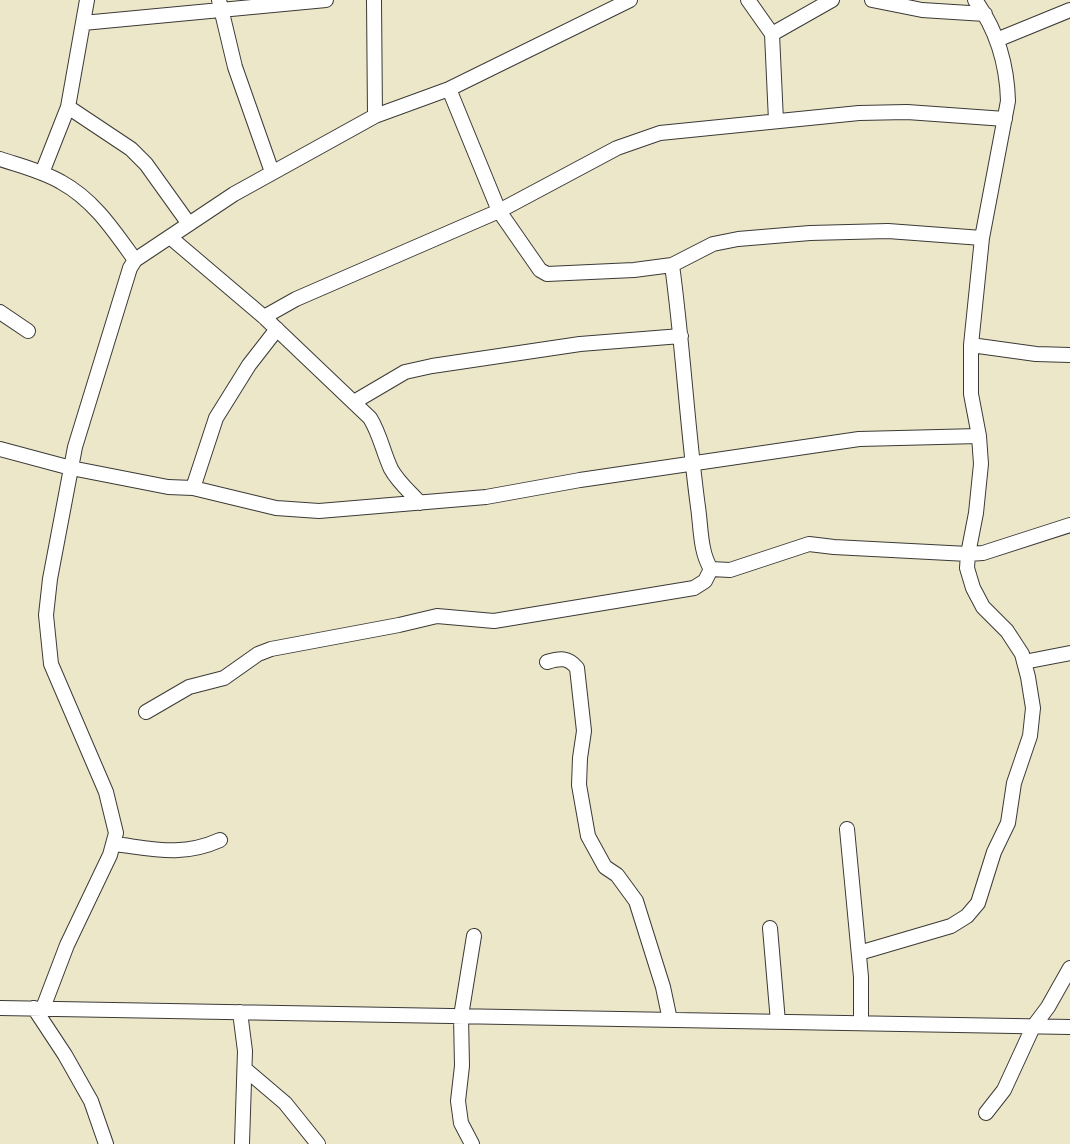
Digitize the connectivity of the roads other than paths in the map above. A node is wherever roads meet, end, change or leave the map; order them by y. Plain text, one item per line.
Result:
1 (87, 0) edge
2 (326, 0) edge
3 (374, 0) edge
4 (630, 0) edge
5 (748, 0) edge
6 (832, 0) edge
7 (872, 0) edge
8 (975, 0) edge
9 (221, 5) edge
10 (1070, 10) edge
11 (986, 14) junction
12 (83, 23) junction
13 (772, 34) junction
14 (999, 39) junction
15 (450, 89) junction
16 (68, 108) junction
17 (375, 116) junction
18 (1005, 119) junction
19 (776, 121) junction
20 (0, 159) edge
21 (272, 172) junction
22 (42, 173) junction
23 (499, 210) junction
24 (189, 224) junction
25 (171, 238) junction
26 (982, 238) junction
27 (135, 260) junction
28 (672, 265) junction
29 (0, 312) edge
30 (264, 317) junction
31 (277, 329) junction
32 (28, 331) dead end
33 (681, 336) junction
34 (971, 346) junction
35 (1070, 355) edge
36 (354, 402) junction
37 (979, 436) junction
38 (0, 449) edge
39 (692, 464) junction
40 (71, 468) junction
41 (193, 488) junction
42 (420, 502) junction
43 (1070, 525) edge
44 (968, 554) junction
45 (711, 569) junction
46 (1070, 653) edge
47 (547, 662) dead end
48 (1024, 662) junction
49 (146, 712) dead end
50 (847, 829) dead end
51 (220, 840) dead end
52 (115, 844) junction
53 (770, 928) dead end
54 (474, 936) dead end
55 (858, 954) junction
56 (1070, 968) edge
57 (0, 1008) edge
58 (38, 1008) junction
59 (240, 1012) junction
60 (461, 1016) junction
61 (670, 1020) junction
62 (778, 1022) junction
63 (861, 1023) junction
64 (1032, 1027) junction
65 (1070, 1027) edge
66 (245, 1069) junction
67 (986, 1113) dead end
68 (242, 1143) dead end
69 (106, 1144) edge
70 (318, 1144) edge
71 (472, 1144) edge

1 - 12 street
2 - 9 street
3 - 17 street
4 - 15 street
5 - 13 street
6 - 13 street
7 - 11 street
8 - 11 street
9 - 12 street
9 - 21 street
10 - 14 street
11 - 14 street
12 - 16 street
13 - 19 street
14 - 18 street
15 - 17 street
15 - 23 street
16 - 22 street
16 - 24 street
17 - 21 street
18 - 19 street
18 - 26 street
19 - 23 street
20 - 22 street
21 - 24 street
22 - 27 street
23 - 28 street
23 - 30 street
24 - 25 street
25 - 27 street
25 - 30 street
26 - 28 street
26 - 34 street
27 - 40 street
28 - 33 street
29 - 32 street
30 - 31 street
31 - 36 street
31 - 41 street
33 - 36 street
33 - 39 street
34 - 35 street
34 - 37 street
36 - 42 street
37 - 39 street
37 - 44 street
38 - 40 street
39 - 42 street
39 - 45 street
40 - 41 street
40 - 52 street
41 - 42 street
43 - 44 street
44 - 45 street
44 - 48 street
45 - 49 street
46 - 48 street
47 - 61 street
48 - 55 street
50 - 55 street
51 - 52 street
52 - 58 street
53 - 62 street
54 - 60 street
55 - 63 street
56 - 64 street
57 - 58 street
58 - 59 street
58 - 69 street
59 - 60 street
59 - 66 street
60 - 61 street
60 - 71 street
61 - 62 street
62 - 63 street
63 - 64 street
64 - 65 street
64 - 67 street
66 - 68 street
66 - 70 street

